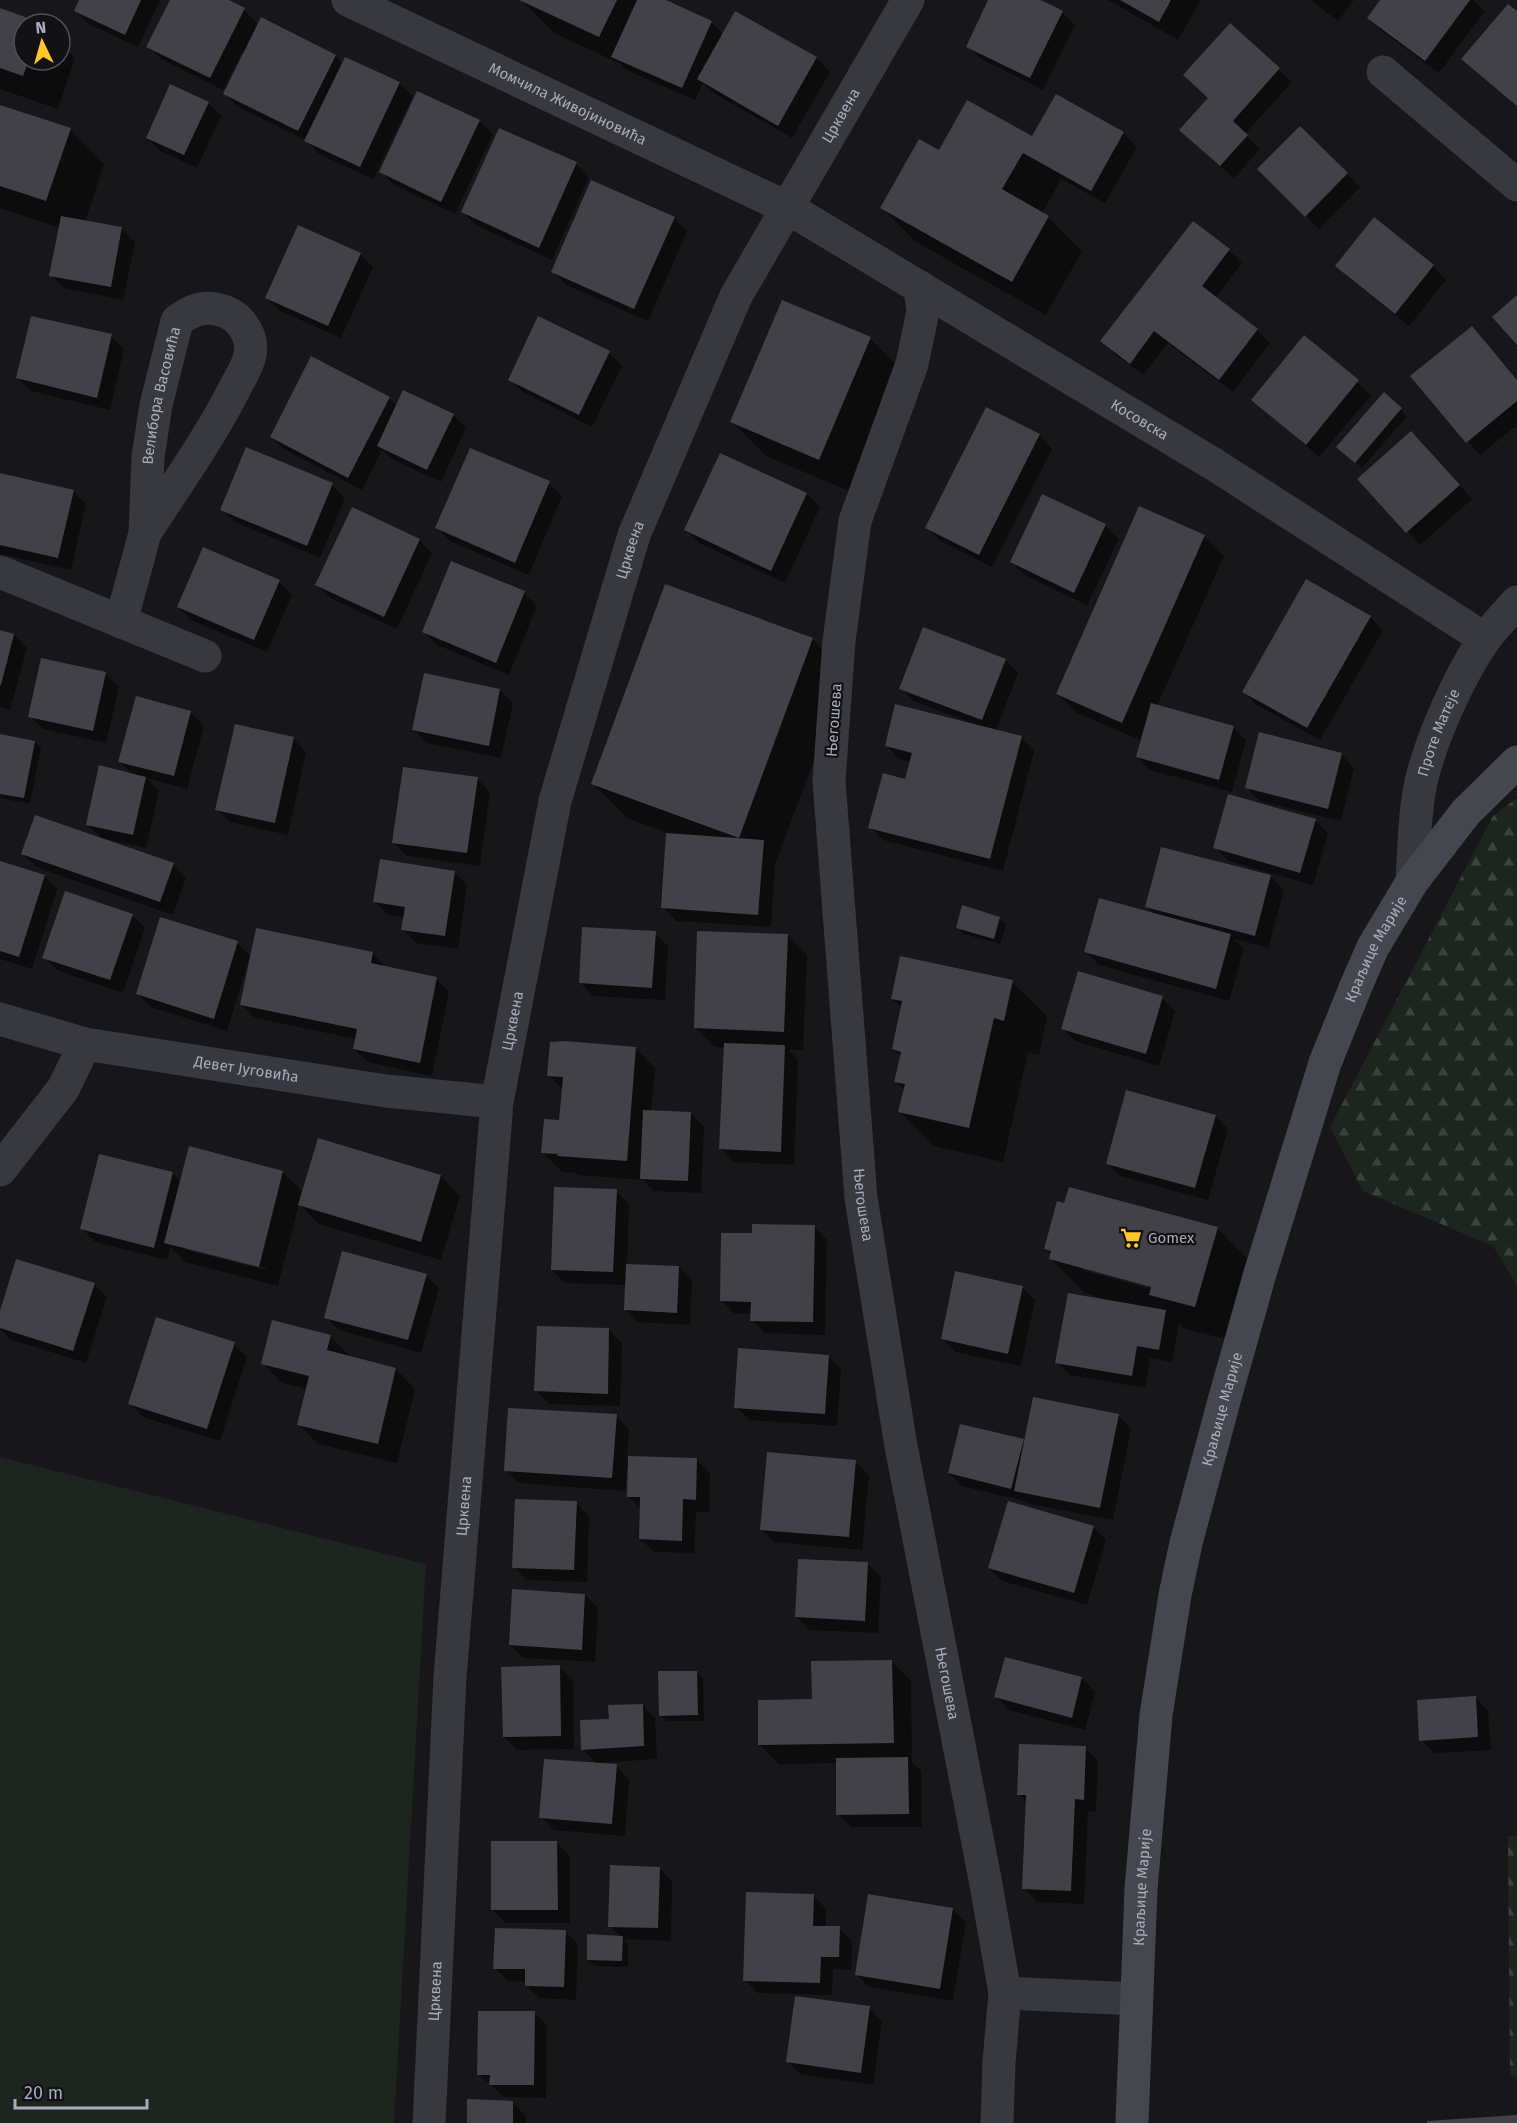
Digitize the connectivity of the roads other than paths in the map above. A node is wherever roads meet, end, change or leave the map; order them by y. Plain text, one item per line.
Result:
1 (348, 0) edge
2 (908, 0) edge
3 (1383, 72) dead end
4 (1517, 185) edge
5 (788, 208) junction
6 (920, 287) junction
7 (145, 533) junction
8 (0, 572) edge
9 (1517, 602) edge
10 (121, 622) junction
11 (1485, 639) junction
12 (205, 656) dead end
13 (1517, 762) edge
14 (1412, 882) junction
15 (0, 1019) edge
16 (85, 1044) junction
17 (497, 1102) junction
18 (0, 1170) edge
19 (1005, 1993) junction
20 (1136, 1999) junction
21 (429, 2123) edge
22 (997, 2123) edge
23 (1132, 2123) edge

1 - 5 street, Момчила Живојиновића
2 - 5 street, Црквена
3 - 4 street
5 - 6 street, Косовска
5 - 17 street, Црквена
6 - 11 street, Косовска
6 - 19 street, Његошева
7 - 7 street, Велибора Васовића
7 - 10 street, Велибора Васовића
8 - 10 street
9 - 11 street, Проте Матеје
10 - 12 street
11 - 14 street, Проте Матеје
13 - 14 street, Краљице Марије
14 - 20 street, Краљице Марије
15 - 16 street, Девет Југовића
16 - 17 street, Девет Југовића
16 - 18 street
17 - 21 street, Црквена
19 - 20 street
19 - 22 street, Његошева
20 - 23 street, Краљице Марије

